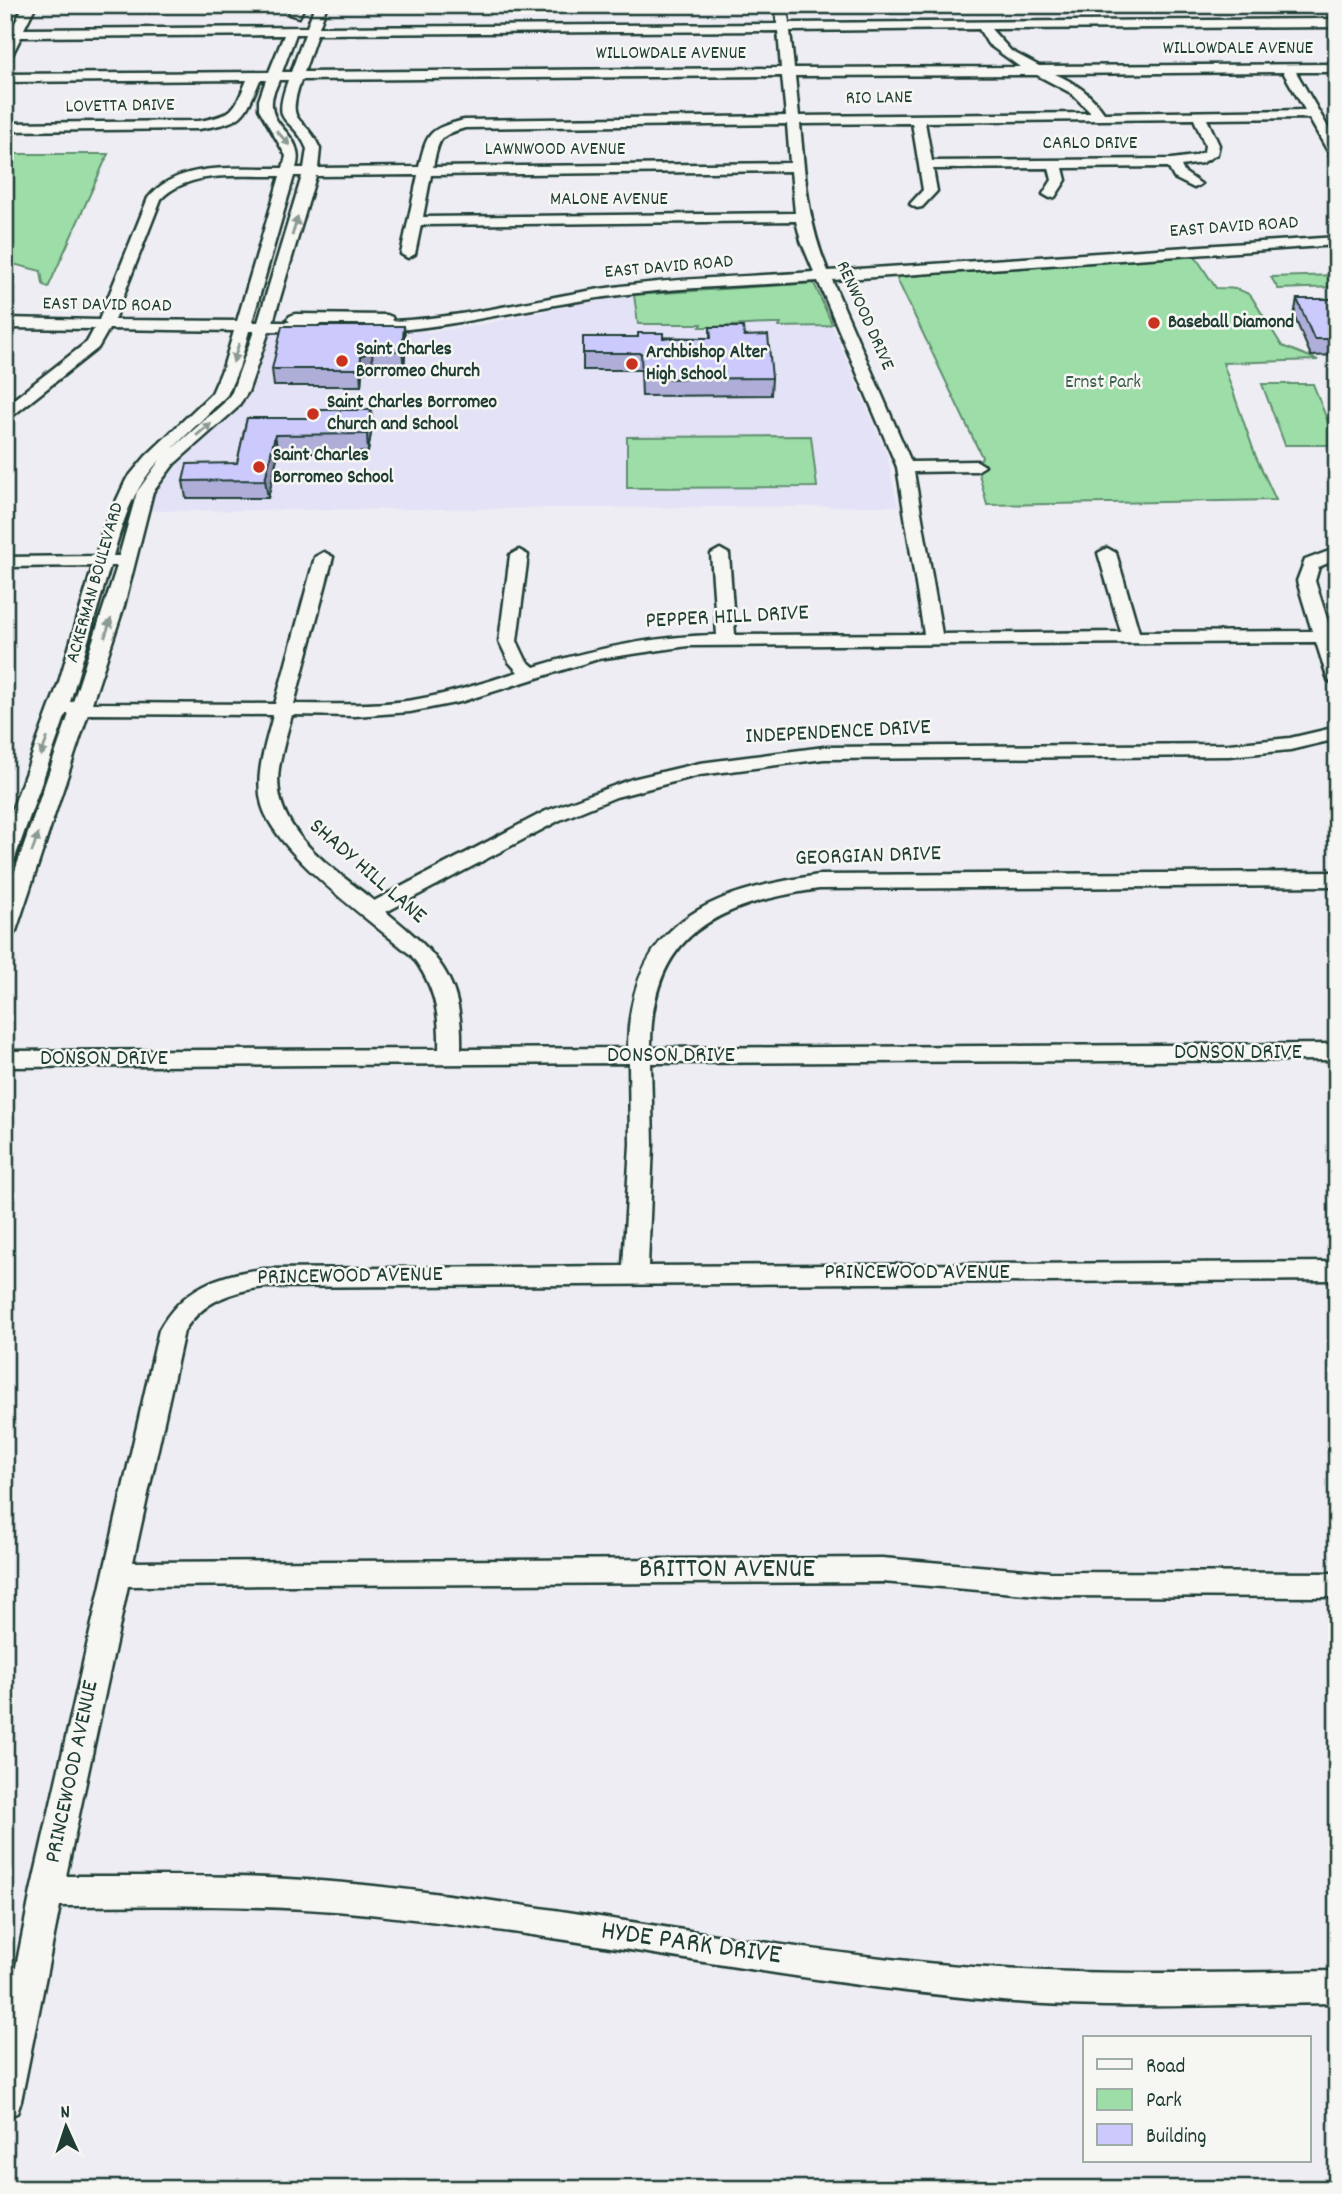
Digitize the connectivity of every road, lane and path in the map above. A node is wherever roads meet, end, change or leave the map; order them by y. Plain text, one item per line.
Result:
1 (30, 5) edge
2 (321, 5) edge
3 (781, 5) edge
4 (1337, 23) edge
5 (983, 26) junction
6 (783, 27) junction
7 (310, 31) junction
8 (291, 32) junction
9 (11, 33) edge
10 (5, 57) edge
11 (1287, 68) junction
12 (1337, 68) edge
13 (1036, 70) junction
14 (787, 72) junction
15 (295, 76) junction
16 (274, 77) junction
17 (5, 78) edge
18 (254, 78) junction
19 (1313, 114) junction
20 (1199, 115) junction
21 (1100, 116) junction
22 (918, 117) junction
23 (794, 119) junction
24 (5, 127) edge
25 (1337, 155) edge
26 (1172, 163) junction
27 (1055, 164) junction
28 (927, 165) junction
29 (799, 167) junction
30 (425, 171) junction
31 (288, 172) junction
32 (311, 172) junction
33 (1194, 184) dead end
34 (1050, 194) dead end
35 (917, 204) dead end
36 (803, 217) junction
37 (415, 221) junction
38 (1337, 233) edge
39 (1337, 241) edge
40 (1105, 253) junction
41 (408, 254) dead end
42 (823, 273) junction
43 (5, 316) edge
44 (106, 321) junction
45 (244, 322) junction
46 (5, 323) edge
47 (264, 323) junction
48 (5, 414) edge
49 (977, 466) dead end
50 (905, 467) junction
51 (1107, 553) dead end
52 (720, 554) dead end
53 (519, 555) dead end
54 (1331, 555) edge
55 (324, 557) dead end
56 (105, 561) junction
57 (127, 561) junction
58 (5, 562) edge
59 (1323, 636) junction
60 (1130, 637) junction
61 (934, 638) junction
62 (726, 639) junction
63 (530, 674) junction
64 (1337, 680) edge
65 (58, 708) junction
66 (80, 709) junction
67 (282, 710) junction
68 (1337, 733) edge
69 (5, 858) edge
70 (1337, 879) edge
71 (10, 900) edge
72 (372, 911) junction
73 (5, 931) edge
74 (1337, 1052) edge
75 (641, 1056) junction
76 (450, 1057) junction
77 (5, 1059) edge
78 (1337, 1271) edge
79 (635, 1275) junction
80 (117, 1574) junction
81 (1337, 1585) edge
82 (47, 1891) junction
83 (1337, 1987) edge
84 (5, 2101) edge

1 - 9 street
2 - 7 street, ACKERMAN BOULEVARD
3 - 6 street, RENWOOD DRIVE
4 - 5 street
5 - 6 street
5 - 13 street
6 - 7 street
6 - 14 street, RENWOOD DRIVE
7 - 8 street
7 - 15 street, ACKERMAN BOULEVARD
8 - 9 street
8 - 16 street, ACKERMAN BOULEVARD
9 - 10 street
11 - 12 street, WILLOWDALE AVENUE
11 - 13 street, WILLOWDALE AVENUE
11 - 19 street
13 - 14 street, WILLOWDALE AVENUE
13 - 21 street
14 - 15 street, WILLOWDALE AVENUE
14 - 23 street, RENWOOD DRIVE
15 - 16 street, WILLOWDALE AVENUE
15 - 32 street, ACKERMAN BOULEVARD
16 - 18 street, WILLOWDALE AVENUE
16 -> 31 street, ACKERMAN BOULEVARD
17 - 18 street, WILLOWDALE AVENUE
18 - 24 street, LOVETTA DRIVE
19 - 20 street, RIO LANE
19 - 25 street
20 - 21 street, RIO LANE
20 - 26 street, CARLO DRIVE
21 - 22 street, RIO LANE
22 - 23 street, RIO LANE
22 - 28 street
23 - 29 street, RENWOOD DRIVE
23 - 30 street, RIO LANE
26 - 27 street, CARLO DRIVE
26 - 33 street
27 - 28 street, CARLO DRIVE
27 - 34 street
28 - 35 street
29 - 30 street, LAWNWOOD AVENUE
29 - 36 street, RENWOOD DRIVE
30 - 32 street, LAWNWOOD AVENUE
30 - 37 street
31 - 32 street, LAWNWOOD AVENUE
31 - 44 street, LAWNWOOD AVENUE
31 - 45 street, ACKERMAN BOULEVARD
47 -> 32 street, ACKERMAN BOULEVARD
36 - 37 street, MALONE AVENUE
36 - 42 street, RENWOOD DRIVE
37 - 41 street
38 - 40 street, EAST DAVID ROAD
39 - 40 street, EAST DAVID ROAD
40 - 42 street, EAST DAVID ROAD
42 - 47 street, EAST DAVID ROAD
42 - 50 street, RENWOOD DRIVE
43 - 44 street, EAST DAVID ROAD
44 - 45 street, EAST DAVID ROAD
44 - 46 street, EAST DAVID ROAD
44 - 48 street, LAWNWOOD AVENUE
45 - 47 street, EAST DAVID ROAD
45 -> 56 street, ACKERMAN BOULEVARD
57 -> 47 street, ACKERMAN BOULEVARD
49 - 50 street
50 - 61 street, RENWOOD DRIVE
51 - 60 street
52 - 62 street
53 - 63 street
54 - 59 street
55 - 67 street, SHADY HILL LANE
56 - 57 street
56 - 58 street
56 - 65 street, ACKERMAN BOULEVARD
66 -> 57 street, ACKERMAN BOULEVARD
59 - 60 street, PEPPER HILL DRIVE
59 - 64 street
60 - 61 street, PEPPER HILL DRIVE
61 - 62 street, PEPPER HILL DRIVE
62 - 63 street, PEPPER HILL DRIVE
63 - 67 street, PEPPER HILL DRIVE
65 - 66 street, PEPPER HILL DRIVE
65 -> 69 street, ACKERMAN BOULEVARD
66 - 67 street, PEPPER HILL DRIVE
71 -> 66 street, ACKERMAN BOULEVARD
67 - 72 street, SHADY HILL LANE
68 - 72 street, INDEPENDENCE DRIVE
70 - 75 street, GEORGIAN DRIVE
71 - 73 street, ACKERMAN BOULEVARD
72 - 76 street, SHADY HILL LANE
74 - 75 street, DONSON DRIVE
75 - 76 street, DONSON DRIVE
75 - 79 street, GEORGIAN DRIVE
76 - 77 street, DONSON DRIVE
78 - 79 street, PRINCEWOOD AVENUE
79 - 80 street, PRINCEWOOD AVENUE
80 - 81 street, BRITTON AVENUE
80 - 82 street, PRINCEWOOD AVENUE
82 - 83 street, HYDE PARK DRIVE
82 - 84 street, PRINCEWOOD AVENUE

